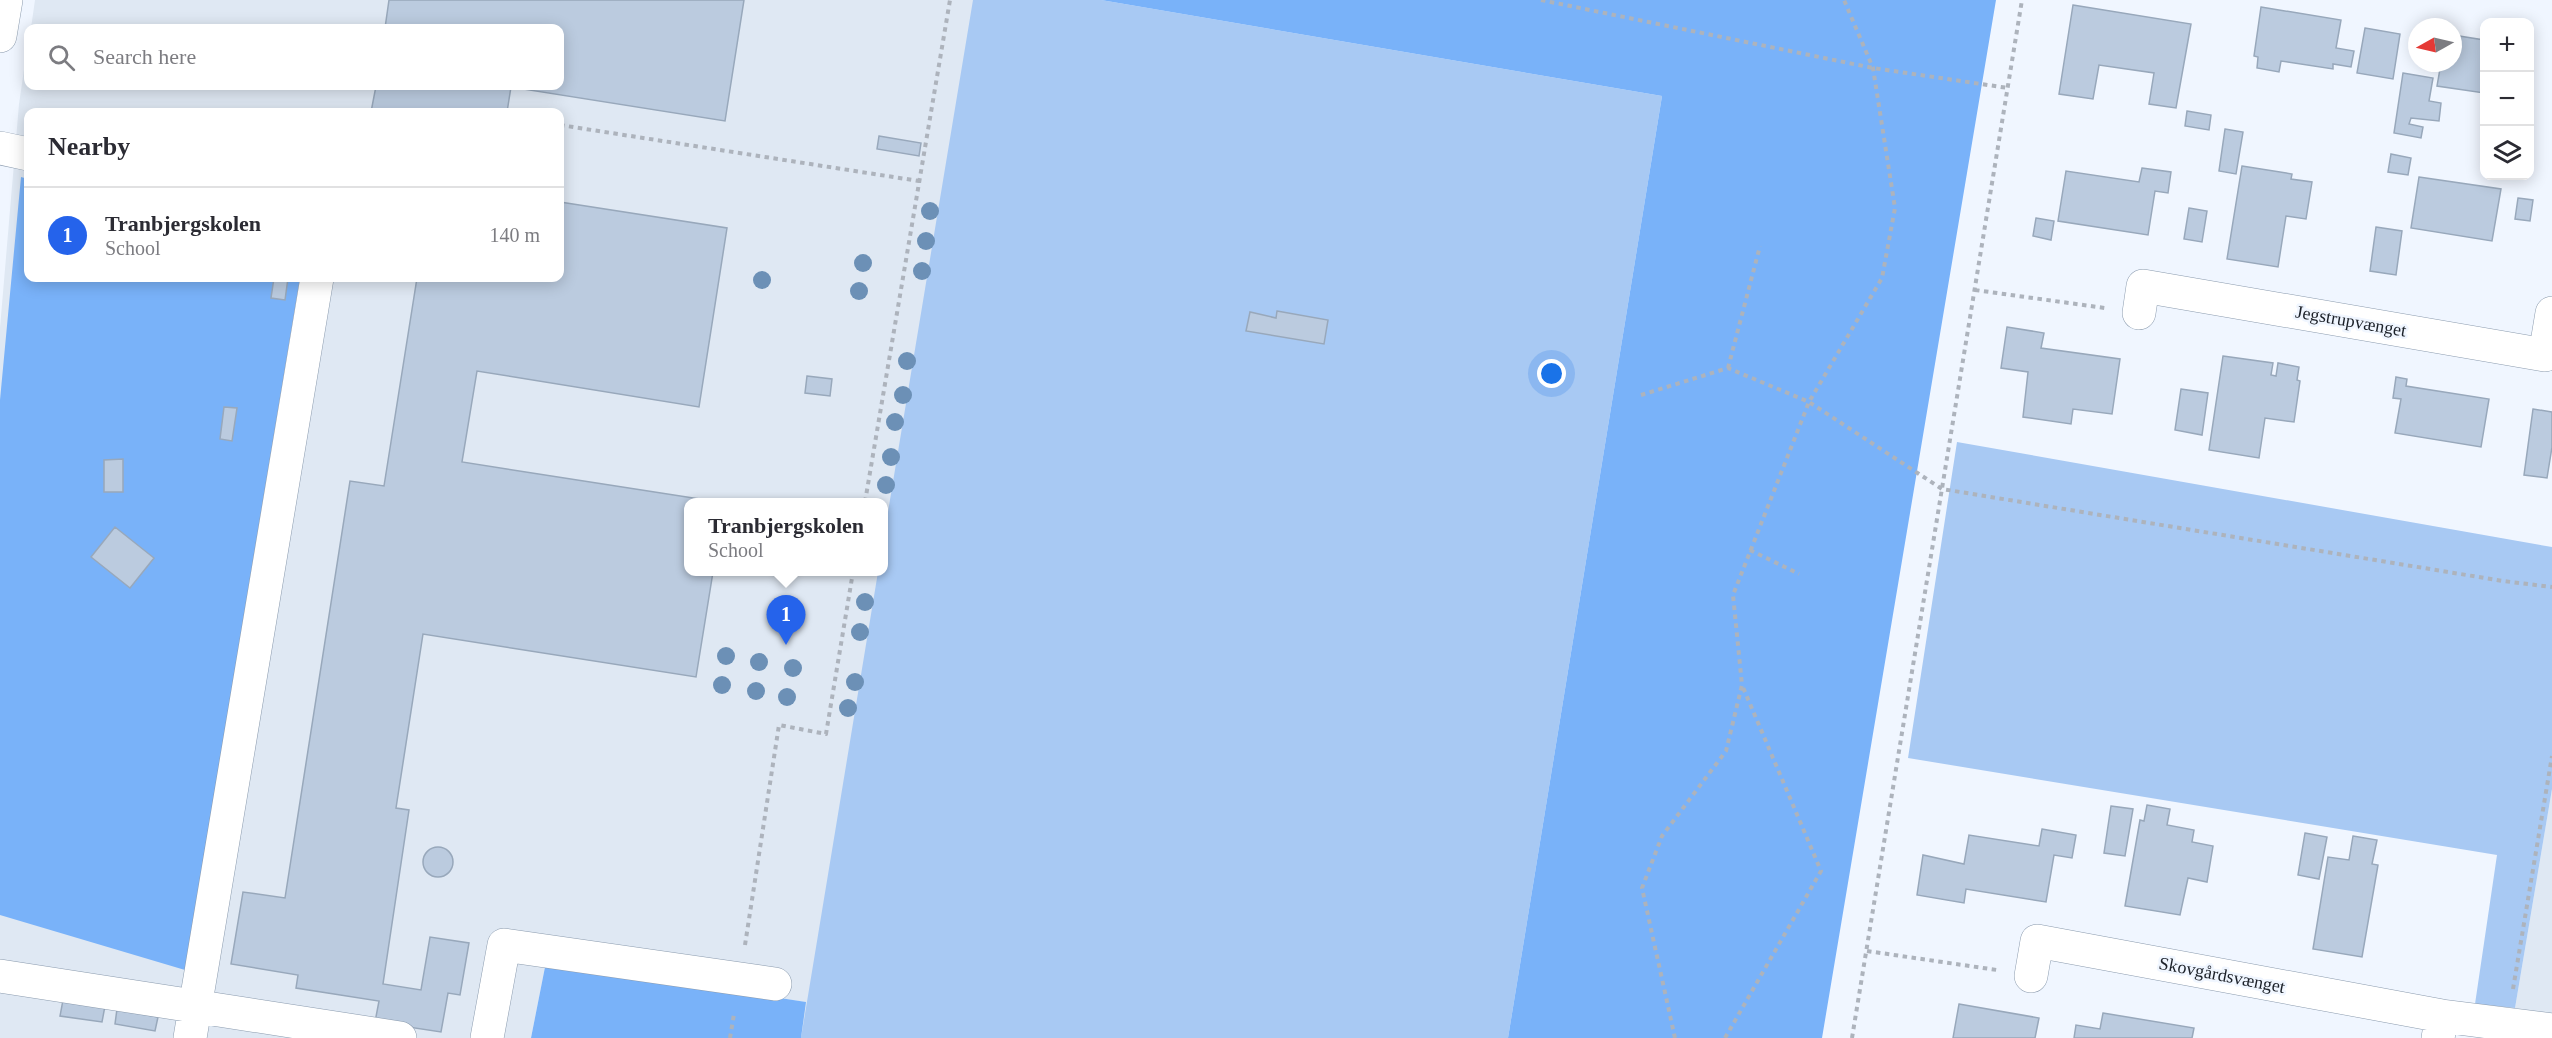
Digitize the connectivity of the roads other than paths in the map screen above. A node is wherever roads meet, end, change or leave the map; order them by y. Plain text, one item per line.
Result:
1 (6, 0) edge
2 (0, 36) edge
3 (0, 148) edge
4 (24, 153) edge
5 (316, 282) edge
6 (2139, 313) road end
7 (2552, 313) edge
8 (0, 976) edge
9 (2031, 976) road end
10 (775, 984) dead end
11 (196, 1005) junction
12 (2440, 1027) edge
13 (2552, 1030) edge
14 (190, 1038) edge
15 (400, 1038) edge
16 (487, 1038) edge

1 - 2 street
3 - 4 street
5 - 11 street
6 - 7 street, Jegstrupvænget
8 - 11 street
9 - 12 street, Skovgårdsvænget
10 - 16 street
11 - 14 street
11 - 15 street
12 - 13 street, Skovgårdsvænget

